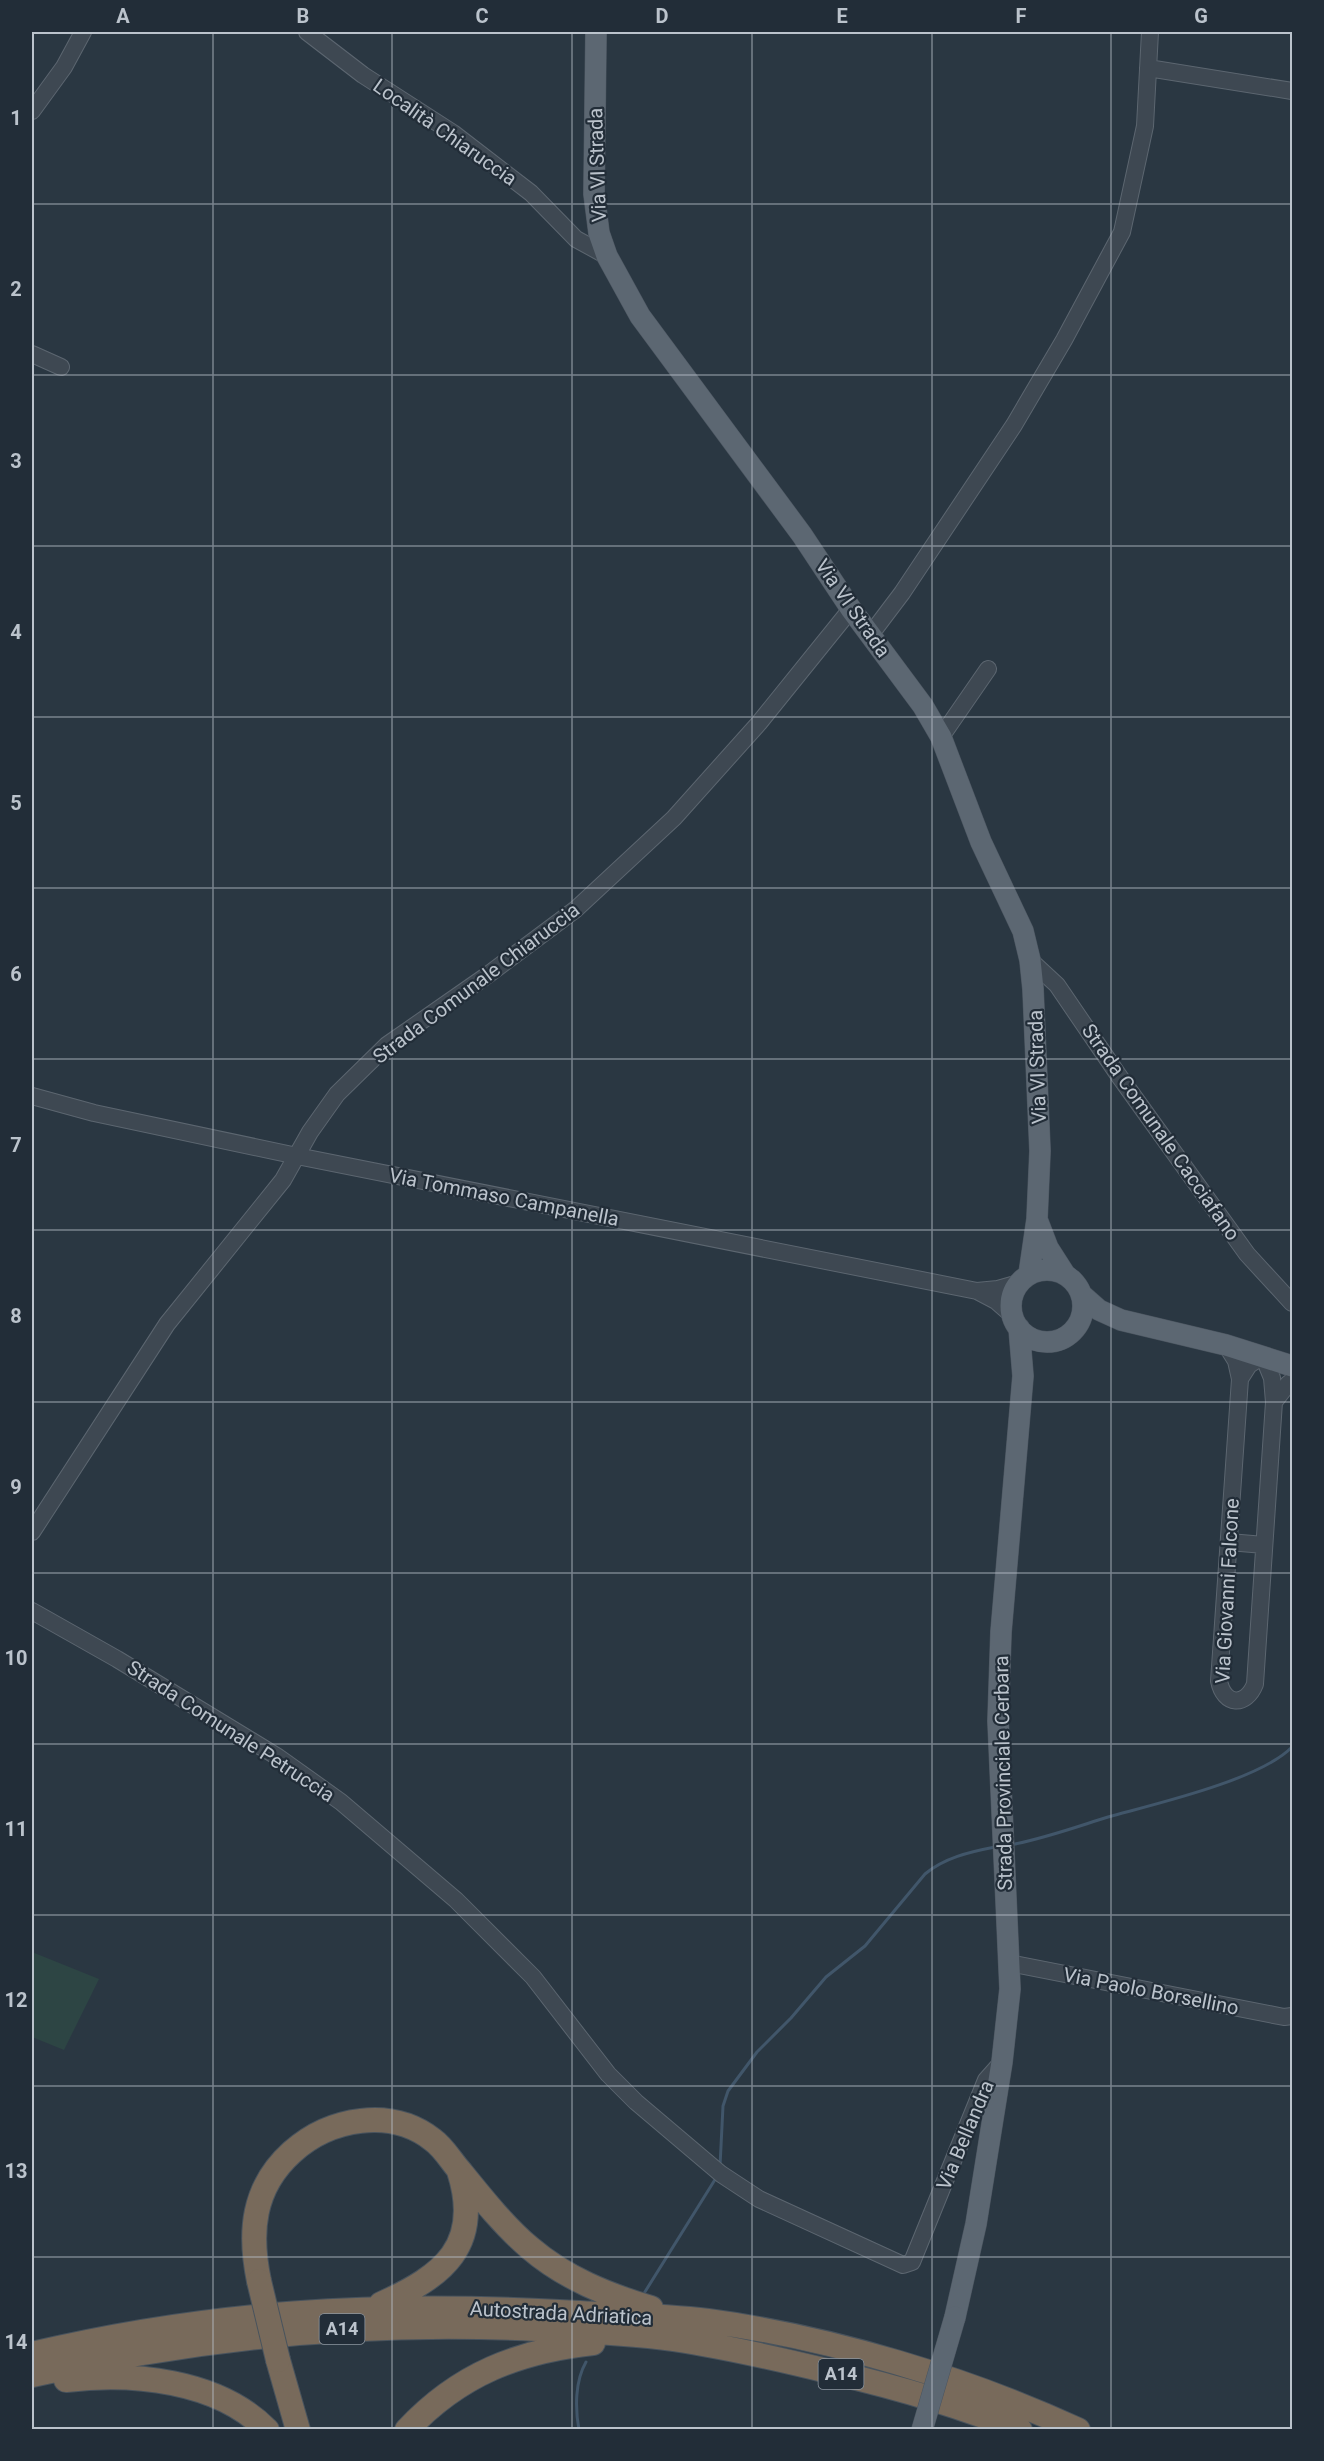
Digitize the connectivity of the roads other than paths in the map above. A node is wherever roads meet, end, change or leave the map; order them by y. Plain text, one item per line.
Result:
1 (83, 32) edge
2 (307, 32) edge
3 (596, 32) edge
4 (1150, 32) edge
5 (1149, 68) junction
6 (1293, 92) edge
7 (32, 111) edge
8 (599, 233) junction
9 (576, 239) junction
10 (607, 256) junction
11 (32, 354) edge
12 (61, 368) dead end
13 (851, 609) junction
14 (871, 634) junction
15 (988, 669) dead end
16 (941, 737) junction
17 (1030, 960) junction
18 (32, 1096) edge
19 (297, 1156) junction
20 (1037, 1218) junction
21 (1064, 1273) junction
22 (1024, 1279) junction
23 (977, 1291) junction
24 (1082, 1295) junction
25 (1293, 1303) edge
26 (1121, 1320) junction
27 (1016, 1322) junction
28 (1073, 1331) junction
29 (1053, 1341) junction
30 (1226, 1345) junction
31 (1263, 1356) junction
32 (1293, 1366) edge
33 (1023, 1376) junction
34 (1240, 1379) junction
35 (1293, 1381) edge
36 (1274, 1402) junction
37 (32, 1532) edge
38 (1229, 1542) junction
39 (1264, 1545) junction
40 (32, 1611) edge
41 (1009, 1964) junction
42 (1293, 2016) edge
43 (1002, 2062) junction
44 (458, 2169) junction
45 (718, 2171) joint
46 (374, 2308) junction
47 (693, 2320) junction
48 (657, 2337) junction
49 (32, 2355) edge
50 (32, 2375) edge
51 (32, 2386) edge
52 (267, 2430) edge
53 (298, 2430) edge
54 (407, 2430) edge
55 (922, 2430) edge
56 (1020, 2430) edge
57 (1078, 2430) edge

1 - 7 street
2 - 9 street, Località Chiaruccia
3 - 8 main road, Via VI Strada
4 - 5 street
5 - 6 street
5 - 14 street
8 - 9 street
8 - 10 main road, Via VI Strada
9 - 10 street, Località Chiaruccia
10 - 13 main road, Via VI Strada
11 - 12 street
13 - 14 main road, Via VI Strada
13 - 19 street, Strada Comunale Chiaruccia
14 - 16 main road, Via VI Strada
15 - 16 street
16 - 17 main road, Via VI Strada
17 - 20 main road, Via VI Strada
17 - 25 street, Strada Comunale Cacciafano
18 - 19 street, Via Tommaso Campanella
19 - 23 street, Via Tommaso Campanella
19 - 37 street, Strada Comunale Chiaruccia
20 - 21 main road, Via VI Strada
20 - 22 main road, Via VI Strada
21 - 22 main road
21 - 24 main road
22 - 23 street, Via Tommaso Campanella
22 - 27 main road, Strada Provinciale Cerbara
23 - 27 street, Via Tommaso Campanella
24 - 26 main road
24 - 28 main road
26 - 28 main road
26 - 30 main road
27 - 29 main road
27 - 33 main road, Strada Provinciale Cerbara
28 - 29 main road
29 - 33 main road
30 - 31 main road
30 - 34 street, Via Giovanni Falcone
31 - 32 main road
31 - 34 street
31 - 36 street, Via Giovanni Falcone
33 - 41 main road, Strada Provinciale Cerbara
34 - 38 street, Via Giovanni Falcone
35 - 36 street
36 - 39 street, Via Giovanni Falcone
38 - 39 street
38 - 39 street, Via Giovanni Falcone
40 - 45 street, Strada Comunale Petruccia
41 - 42 street, Via Paolo Borsellino
41 - 43 main road, Strada Provinciale Cerbara
43 - 45 street, Via Bellandra
43 - 55 main road, Via Bellandra, bridge
44 - 46 highway, A14
44 - 47 highway, A14
44 - 53 highway, A14, bridge
46 - 47 highway, Autostrada Adriatica / A14
46 - 49 highway, Autostrada Adriatica / A14
47 - 57 highway, Autostrada Adriatica / A14
48 - 50 highway, Autostrada Adriatica / A14
48 - 54 highway, A14
48 - 56 highway, Autostrada Adriatica / A14
51 - 52 highway

